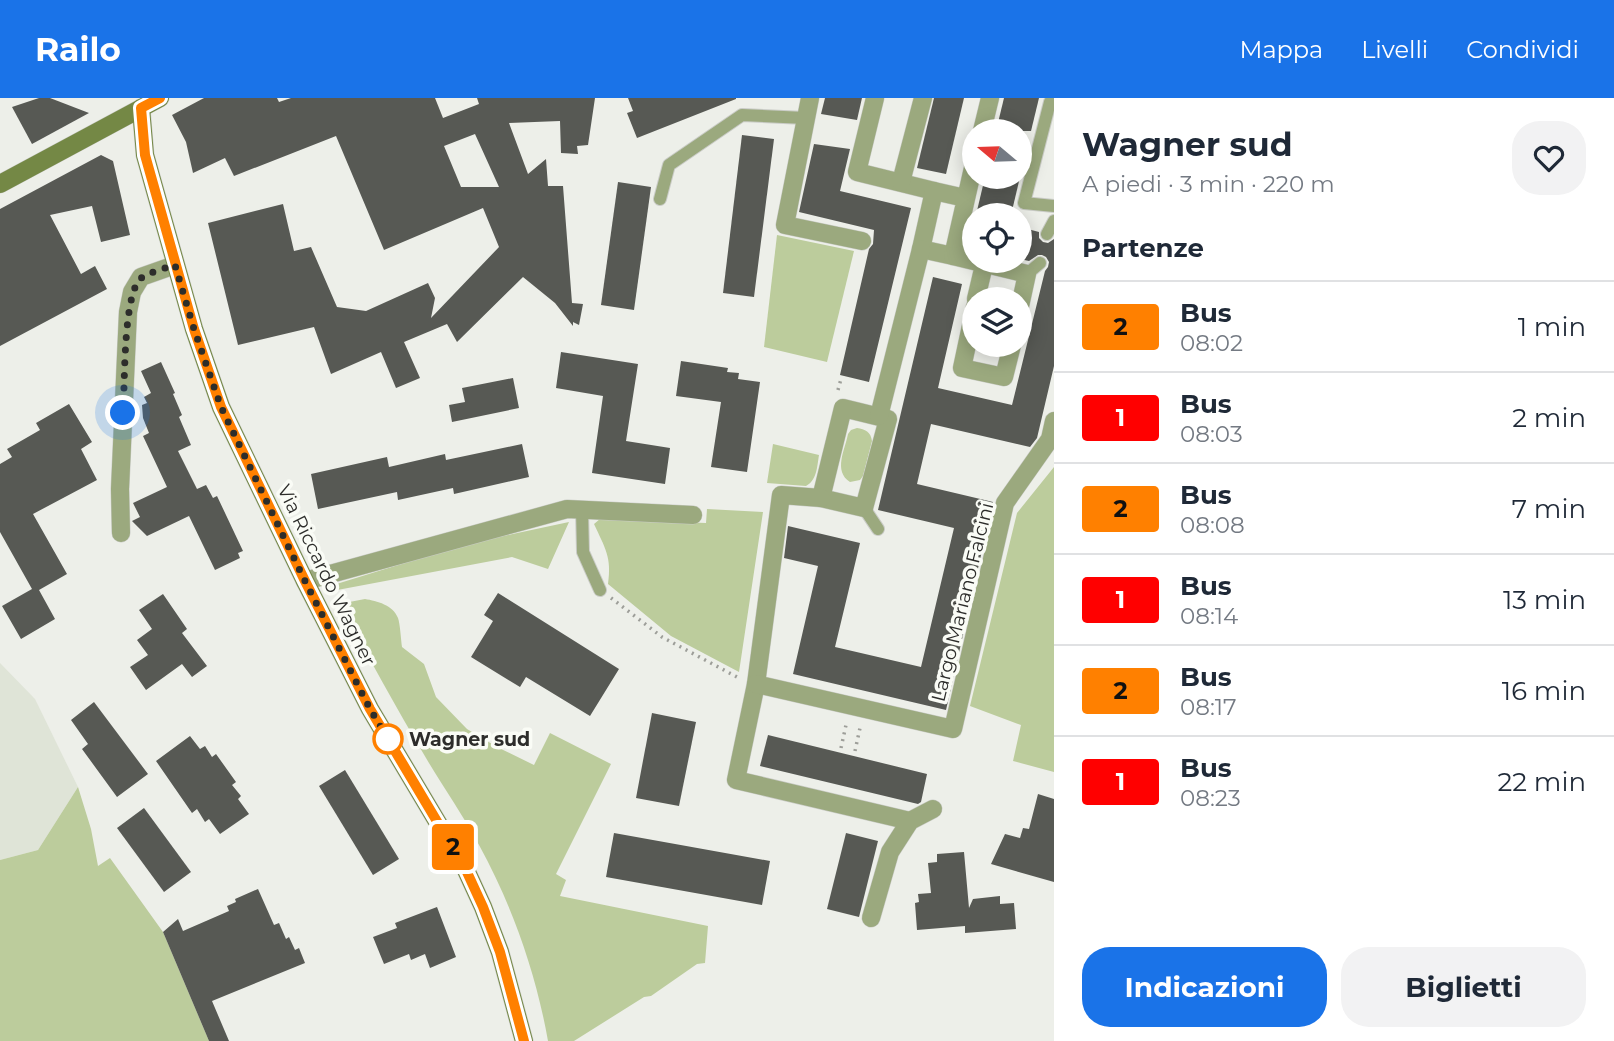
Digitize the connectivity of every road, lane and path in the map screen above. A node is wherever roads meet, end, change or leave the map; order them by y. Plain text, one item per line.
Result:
1 (160, 98) edge
2 (810, 98) edge
3 (876, 98) edge
4 (923, 98) edge
5 (990, 98) edge
6 (141, 103) edge
7 (1054, 103) edge
8 (805, 118) junction
9 (985, 119) edge
10 (901, 182) junction
11 (0, 184) edge
12 (967, 189) edge
13 (934, 191) junction
14 (965, 198) junction
15 (660, 199) dead end
16 (1054, 206) edge
17 (1054, 221) edge
18 (1047, 233) dead end
19 (862, 241) dead end
20 (921, 248) junction
21 (953, 256) junction
22 (962, 259) edge
23 (175, 265) junction
24 (964, 357) edge
25 (1009, 357) edge
26 (841, 379) dead end
27 (838, 390) dead end
28 (878, 416) junction
29 (1054, 421) edge
30 (821, 498) junction
31 (864, 508) junction
32 (582, 510) junction
33 (693, 515) dead end
34 (878, 528) dead end
35 (121, 533) dead end
36 (305, 581) junction
37 (600, 590) joint
38 (729, 674) dead end
39 (756, 684) junction
40 (846, 726) dead end
41 (860, 729) dead end
42 (841, 748) dead end
43 (855, 751) dead end
44 (933, 810) dead end
45 (910, 821) junction
46 (872, 918) dead end
47 (524, 1041) edge

1 - 6 street
2 - 8 street
3 - 10 street
4 - 10 street
5 - 9 street
6 - 11 street
6 - 23 street, Via Riccardo Wagner
7 - 16 lane
8 - 15 lane
8 - 19 street
10 - 13 street
12 - 14 street
13 - 14 street
13 - 20 street
14 - 21 street
17 - 18 lane
20 - 21 street
20 - 28 street
21 - 22 street
23 - 35 street
23 - 36 street, Via Riccardo Wagner
24 - 25 street
26 - 27 path
28 - 30 street
28 - 31 street
29 - 39 street, Largo Mariano Falcini
30 - 31 street
30 - 39 street
31 - 34 lane
32 - 33 street
32 - 36 street
32 - 37 lane
36 - 47 street, Via Riccardo Wagner
37 - 38 path
39 - 45 street
40 - 42 path
41 - 43 path
44 - 45 street
45 - 46 street

